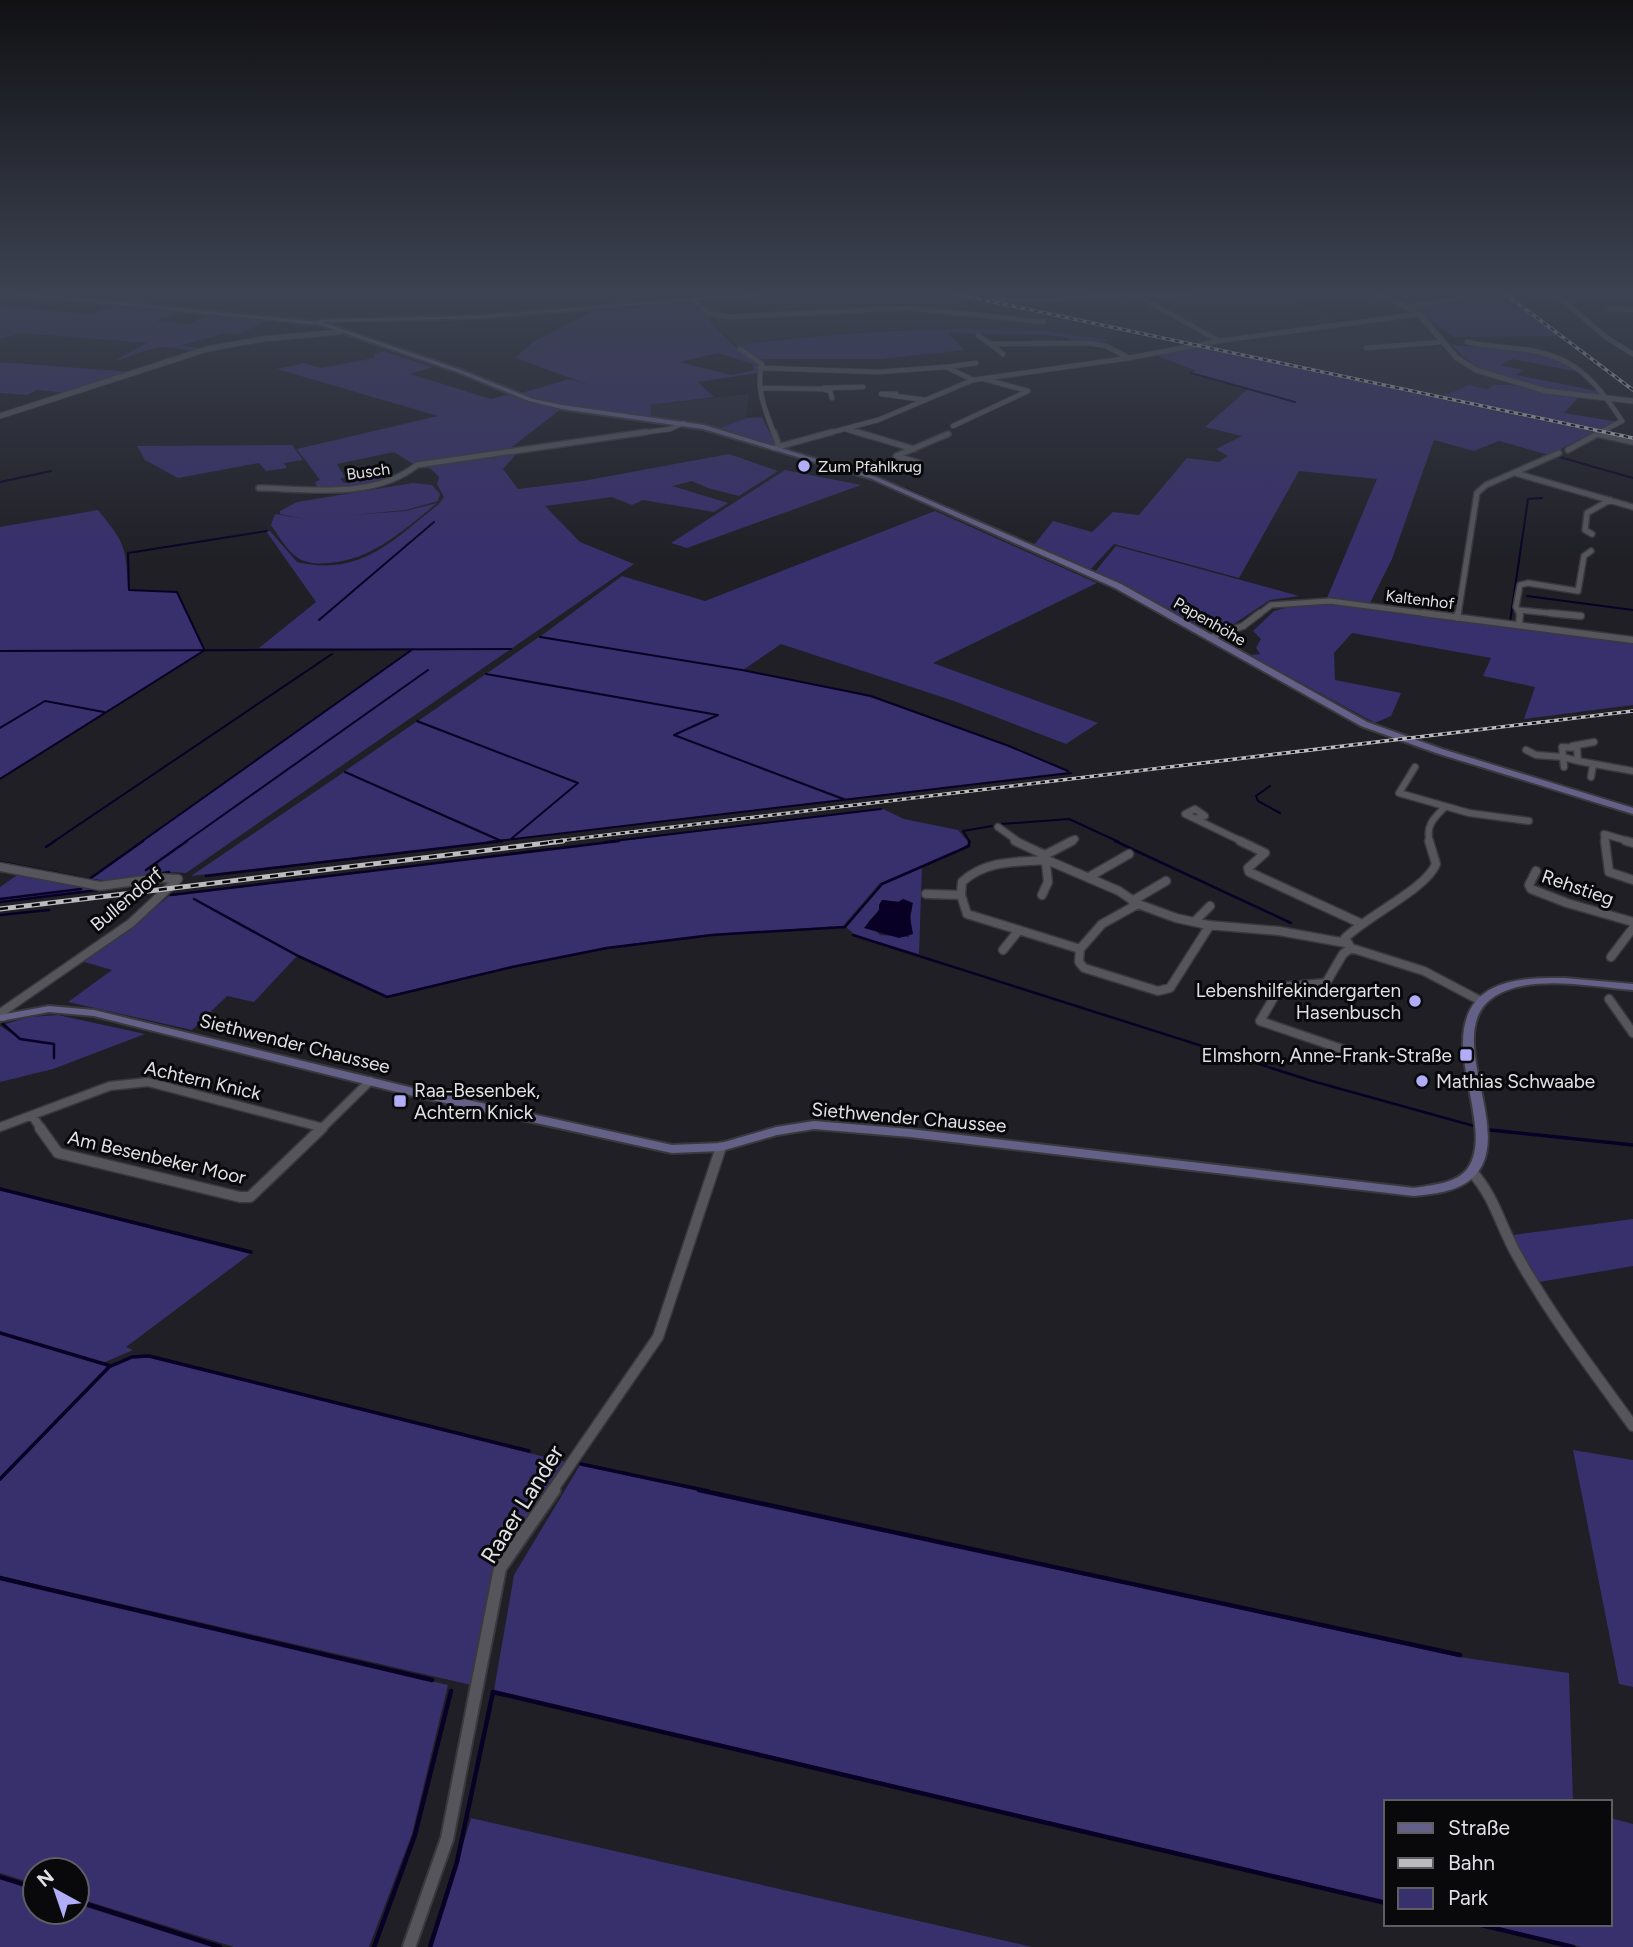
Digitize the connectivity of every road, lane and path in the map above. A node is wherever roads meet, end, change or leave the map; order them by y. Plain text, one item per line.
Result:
1 (109, 381) edge
2 (482, 381) edge
3 (761, 381) edge
4 (971, 381) edge
5 (991, 381) edge
6 (1505, 381) edge
7 (1593, 381) edge
8 (863, 387) dead end
9 (761, 388) junction
10 (823, 389) junction
11 (896, 394) dead end
12 (832, 398) dead end
13 (1608, 399) junction
14 (925, 400) junction
15 (1633, 401) edge
16 (0, 416) edge
17 (684, 423) junction
18 (953, 426) dead end
19 (845, 430) junction
20 (948, 434) dead end
21 (1597, 434) junction
22 (1633, 442) edge
23 (782, 446) junction
24 (774, 448) junction
25 (914, 449) junction
26 (1567, 450) dead end
27 (1559, 453) dead end
28 (919, 463) dead end
29 (1515, 472) junction
30 (259, 488) dead end
31 (1610, 500) junction
32 (1633, 506) edge
33 (1592, 534) dead end
34 (1591, 551) dead end
35 (1519, 610) junction
36 (1581, 617) dead end
37 (1457, 618) junction
38 (1519, 625) junction
39 (1212, 637) junction
40 (1633, 640) edge
41 (1594, 742) dead end
42 (1572, 746) junction
43 (1525, 750) dead end
44 (1563, 757) junction
45 (1578, 761) junction
46 (1593, 765) junction
47 (1415, 767) dead end
48 (1564, 767) dead end
49 (1633, 771) edge
50 (1591, 777) dead end
51 (1391, 790) dead end
52 (1399, 793) junction
53 (1445, 807) junction
54 (1633, 811) edge
55 (1197, 818) dead end
56 (1529, 821) dead end
57 (998, 827) dead end
58 (1075, 839) dead end
59 (1633, 843) edge
60 (1129, 855) dead end
61 (1046, 858) junction
62 (0, 867) edge
63 (1535, 871) dead end
64 (1088, 877) junction
65 (1633, 880) edge
66 (1166, 881) dead end
67 (926, 894) dead end
68 (961, 895) junction
69 (1042, 895) dead end
70 (1135, 902) junction
71 (1210, 906) dead end
72 (1194, 922) junction
73 (1633, 922) edge
74 (1360, 923) junction
75 (1210, 925) junction
76 (1633, 928) edge
77 (1019, 930) junction
78 (1348, 946) junction
79 (1080, 949) junction
80 (1003, 950) dead end
81 (1611, 957) dead end
82 (1633, 987) edge
83 (1609, 999) dead end
84 (1479, 1000) junction
85 (17, 1001) junction
86 (21, 1013) junction
87 (1, 1018) edge
88 (1633, 1033) edge
89 (1342, 1049) dead end
90 (370, 1081) junction
91 (33, 1117) junction
92 (0, 1127) edge
93 (320, 1127) junction
94 (721, 1147) junction
95 (1472, 1172) junction
96 (1633, 1426) edge
97 (409, 1947) edge

1 - 16 street
2 - 17 main road, Papenhöhe
3 - 9 street
4 - 14 street
5 - 18 street
6 - 13 street
7 - 13 street
8 - 10 street
9 - 10 street
9 - 23 street
10 - 12 street
11 - 14 street
13 - 15 street
13 - 21 street
14 - 19 street
17 - 24 main road, Papenhöhe
17 - 30 street, Busch
19 - 23 street
19 - 25 street
20 - 25 street
21 - 22 street
21 - 26 street
23 - 24 street
24 - 39 main road, Papenhöhe
25 - 28 street
27 - 29 street
29 - 31 street
29 - 37 street
31 - 32 street
31 - 33 street
34 - 35 street
35 - 36 street
35 - 38 street
37 - 38 street, Kaltenhof
37 - 39 street, Kaltenhof
38 - 40 street, Kaltenhof
39 - 54 main road, Papenhöhe
41 - 42 street
42 - 44 street
42 - 45 street
43 - 44 street
44 - 45 street
44 - 48 street
45 - 46 street
46 - 49 street
46 - 50 street
47 - 52 street
51 - 52 street
52 - 53 street
53 - 56 street
53 - 74 street
55 - 74 street
57 - 61 street
58 - 61 street
59 - 65 street
60 - 64 street
61 - 64 street
61 - 68 street
61 - 69 street
62 - 85 street, Bullendorf
63 - 73 street, Rehstieg
64 - 70 street
66 - 70 street
67 - 68 street
68 - 77 street
70 - 72 street
70 - 79 street
71 - 72 street
72 - 75 street
74 - 78 street
75 - 78 street
75 - 79 street
76 - 81 street
77 - 79 street
77 - 80 street
78 - 84 street
78 - 89 street
82 - 84 main road
83 - 88 street
84 - 95 main road
85 - 86 street
85 - 87 street, Bullendorf
86 - 87 main road, Bullendorf
86 - 90 main road, Siethwender Chaussee
90 - 93 street, Am Besenbeker Moor
90 - 94 main road, Siethwender Chaussee
91 - 92 street, Achtern Knick
91 - 93 street, Achtern Knick
91 - 93 street, Am Besenbeker Moor
94 - 95 main road, Siethwender Chaussee
94 - 97 street, Raaer Lander
95 - 96 street

